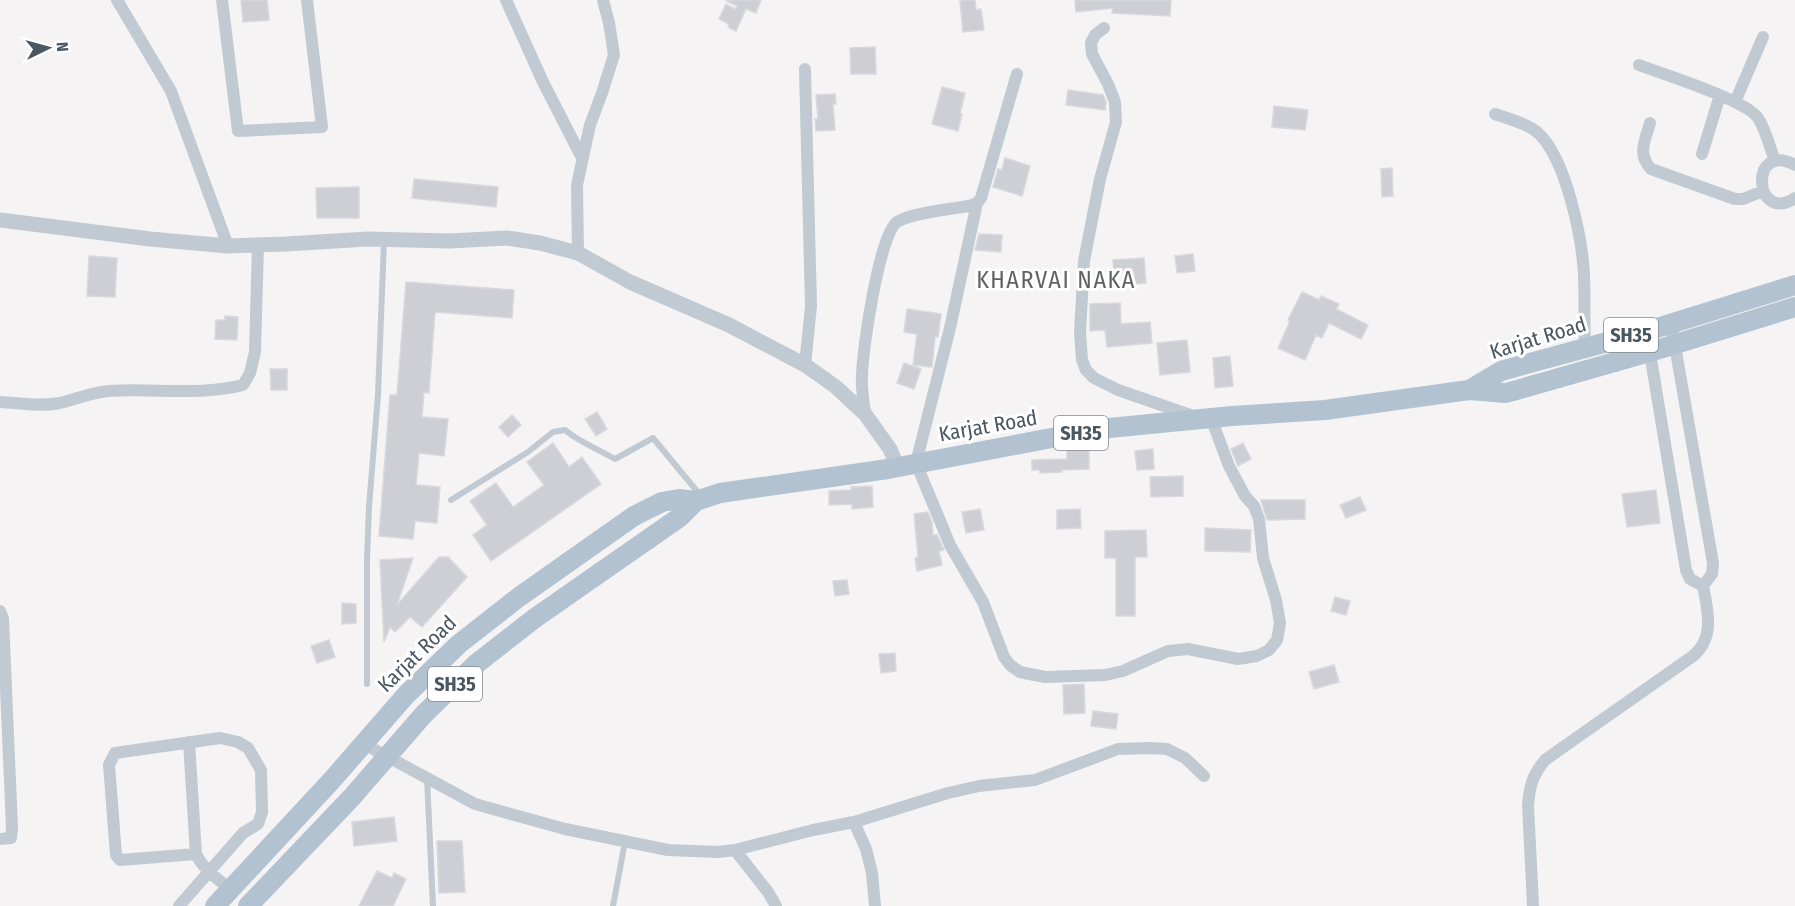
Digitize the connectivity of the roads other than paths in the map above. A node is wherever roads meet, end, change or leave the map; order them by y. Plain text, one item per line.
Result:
1 (117, 0) edge
2 (222, 0) edge
3 (307, 0) edge
4 (506, 0) edge
5 (603, 0) edge
6 (1104, 28) dead end
7 (1763, 37) dead end
8 (1638, 65) dead end
9 (805, 69) dead end
10 (1017, 74) dead end
11 (1720, 95) junction
12 (1735, 102) junction
13 (1495, 114) dead end
14 (1650, 123) dead end
15 (1795, 149) edge
16 (1702, 154) dead end
17 (582, 158) junction
18 (1775, 161) junction
19 (1792, 163) edge
20 (1763, 190) junction
21 (976, 203) junction
22 (1794, 203) edge
23 (0, 220) edge
24 (384, 240) junction
25 (258, 245) junction
26 (228, 246) junction
27 (578, 253) junction
28 (1795, 285) edge
29 (1795, 307) edge
30 (1671, 323) junction
31 (1646, 331) junction
32 (1675, 344) junction
33 (1585, 349) junction
34 (1650, 352) junction
35 (805, 365) junction
36 (1469, 390) junction
37 (0, 402) edge
38 (865, 414) junction
39 (1207, 419) junction
40 (906, 465) junction
41 (451, 500) dead end
42 (700, 500) junction
43 (1703, 586) junction
44 (0, 611) edge
45 (3, 681) edge
46 (368, 684) dead end
47 (189, 742) junction
48 (364, 744) junction
49 (387, 757) junction
50 (1204, 776) dead end
51 (427, 778) junction
52 (854, 822) junction
53 (0, 839) edge
54 (625, 841) junction
55 (735, 850) junction
56 (196, 854) junction
57 (210, 872) junction
58 (230, 889) junction
59 (179, 906) edge
60 (214, 906) edge
61 (248, 906) edge
62 (433, 906) edge
63 (613, 906) edge
64 (776, 906) edge
65 (875, 906) edge
66 (1533, 906) edge

1 - 26 street
2 - 3 street
4 - 17 street
5 - 17 street
6 - 39 street
7 - 12 street
8 - 11 street
9 - 35 street
10 - 21 street
11 - 12 street
11 - 16 street
12 - 18 street
13 - 33 street
14 - 20 street
15 - 19 street
17 - 27 street
18 - 19 street
18 - 20 street
20 - 22 street
21 - 38 street
21 - 40 street
23 - 26 street
24 - 25 street
24 - 27 street
24 - 46 lane
25 - 26 street
25 - 37 street
27 - 35 street
28 - 30 main road, Karjat Road / SH35
29 - 32 main road, Karjat Road / SH35
30 - 31 main road, Karjat Road / SH35
30 - 32 street
31 - 33 main road, Karjat Road / SH35
31 - 34 street
32 - 34 main road, Karjat Road / SH35
32 - 43 street
33 - 36 main road, Karjat Road / SH35
34 - 36 main road, Karjat Road / SH35
34 - 43 street
35 - 38 street
36 - 39 main road, Karjat Road / SH35
38 - 40 street
39 - 40 main road, Karjat Road / SH35
39 - 40 street
40 - 42 main road, Karjat Road / SH35
41 - 42 lane
42 - 48 main road, Karjat Road / SH35
42 - 49 main road, Karjat Road / SH35
43 - 66 street
44 - 45 street
45 - 53 street
47 - 56 street
47 - 56 street
47 - 57 street
48 - 49 street
48 - 58 main road, Karjat Road / SH35
49 - 51 street
49 - 61 main road, Karjat Road / SH35
50 - 52 street
51 - 54 street
51 - 62 lane
52 - 55 street
52 - 65 street
54 - 55 street
54 - 63 lane
55 - 64 street
56 - 57 street
57 - 58 street
57 - 59 street
58 - 60 main road, Karjat Road / SH35

